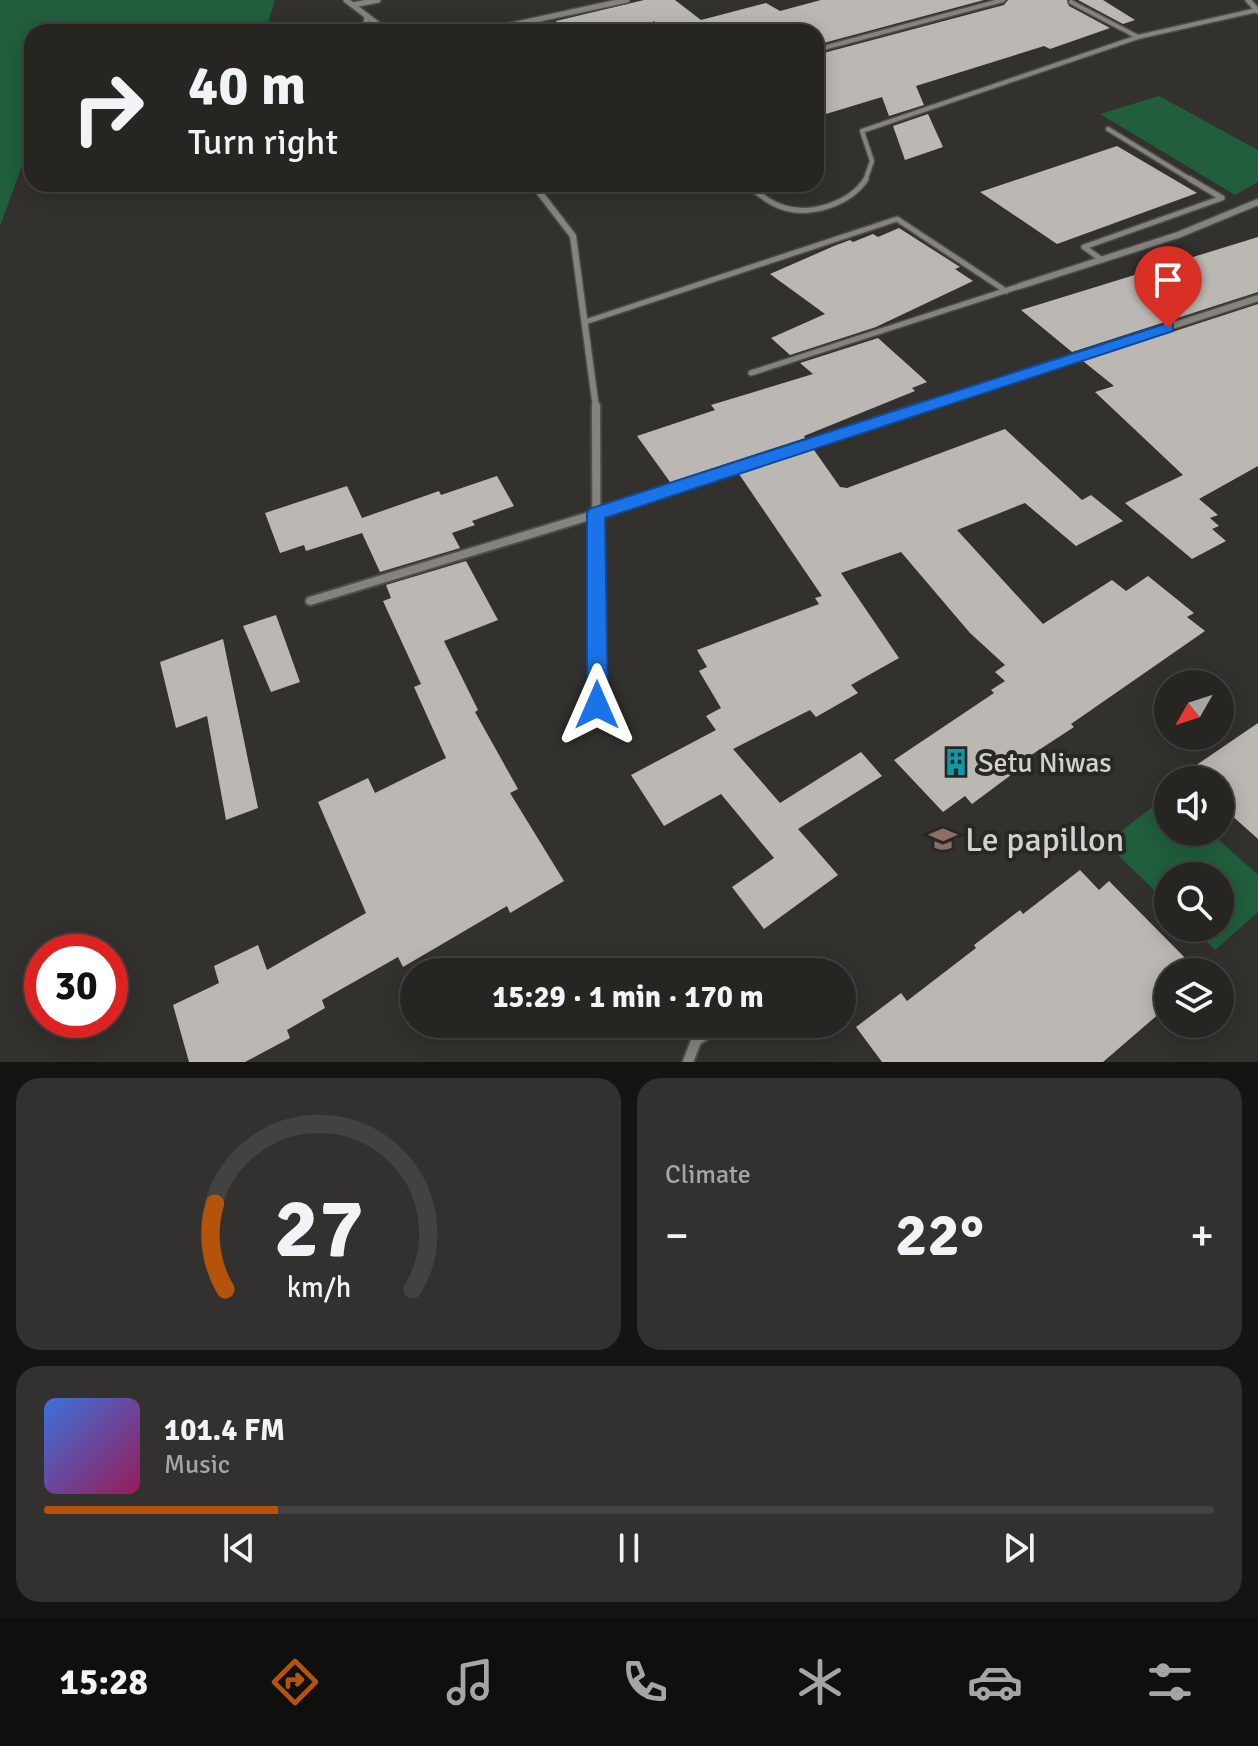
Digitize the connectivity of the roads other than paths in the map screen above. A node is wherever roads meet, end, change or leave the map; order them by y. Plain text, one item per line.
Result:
1 (346, 0) edge
2 (378, 0) edge
3 (627, 0) edge
4 (1003, 0) edge
5 (1248, 0) edge
6 (1071, 2) dead end
7 (353, 5) junction
8 (1258, 10) edge
9 (367, 16) junction
10 (366, 24) edge
11 (378, 24) edge
12 (517, 24) edge
13 (1138, 37) junction
14 (824, 48) edge
15 (1108, 129) dead end
16 (539, 192) edge
17 (756, 192) edge
18 (1258, 202) edge
19 (1102, 260) junction
20 (1020, 286) joint
21 (1006, 291) junction
22 (1258, 298) edge
23 (585, 322) junction
24 (751, 373) dead end
25 (596, 514) junction
26 (310, 601) dead end
27 (597, 705) dead end
28 (700, 1038) edge
29 (688, 1062) edge

1 - 7 street
2 - 7 street
3 - 12 street
4 - 14 lane
5 - 8 street
6 - 13 lane
7 - 9 street
8 - 13 lane
9 - 10 street
9 - 11 street
13 - 17 lane
15 - 19 lane
16 - 23 street
18 - 19 street
19 - 20 street
20 - 21 lane
21 - 23 lane
21 - 24 lane
22 - 25 street
23 - 25 street
25 - 26 street
25 - 27 street
28 - 29 street

